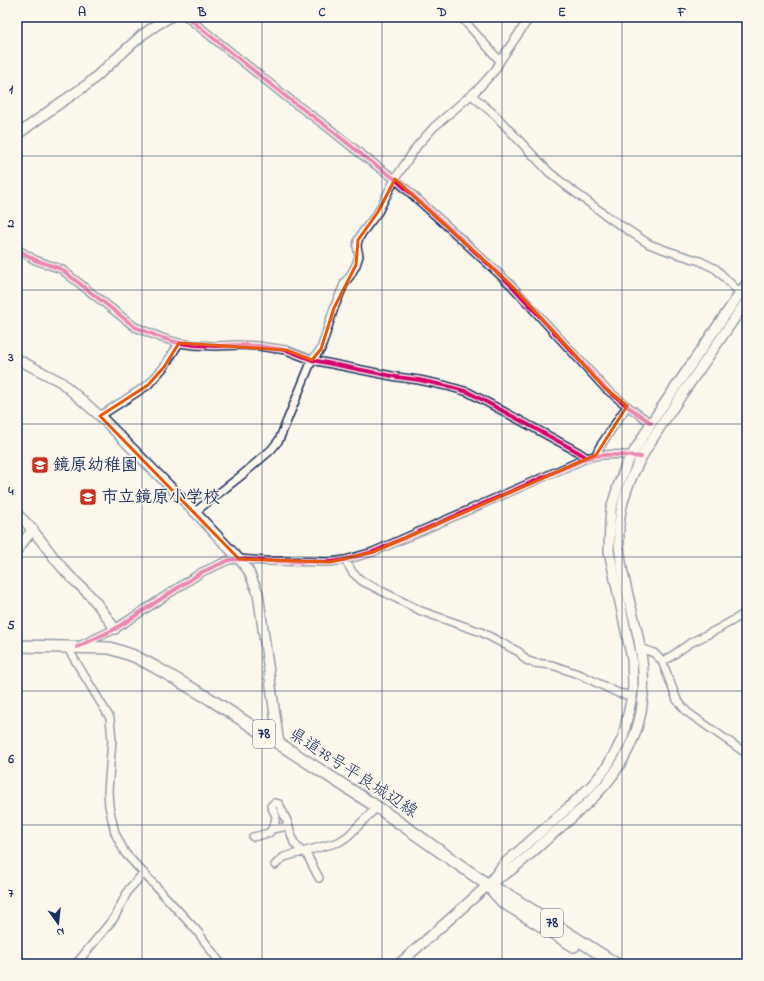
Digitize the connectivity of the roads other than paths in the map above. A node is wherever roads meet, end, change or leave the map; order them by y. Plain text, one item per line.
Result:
1 (170, 17) edge
2 (187, 17) edge
3 (461, 17) edge
4 (530, 17) edge
5 (500, 61) junction
6 (473, 93) junction
7 (17, 134) edge
8 (395, 179) junction
9 (17, 249) edge
10 (747, 283) edge
11 (744, 296) edge
12 (179, 343) junction
13 (17, 360) edge
14 (312, 360) junction
15 (627, 406) junction
16 (100, 416) junction
17 (651, 423) junction
18 (596, 455) junction
19 (636, 456) junction
20 (587, 458) junction
21 (195, 512) junction
22 (17, 514) edge
23 (33, 529) junction
24 (17, 550) edge
25 (239, 559) junction
26 (345, 560) junction
27 (744, 614) dead end
28 (115, 629) junction
29 (17, 646) edge
30 (72, 647) junction
31 (640, 648) junction
32 (662, 661) junction
33 (632, 696) junction
34 (279, 744) junction
35 (747, 754) edge
36 (377, 806) junction
37 (289, 826) junction
38 (272, 829) junction
39 (253, 837) dead end
40 (303, 852) junction
41 (276, 865) dead end
42 (144, 873) junction
43 (319, 878) dead end
44 (488, 885) junction
45 (76, 964) edge
46 (221, 964) edge
47 (399, 964) edge
48 (603, 964) edge
49 (616, 964) edge

1 - 7 main road
2 - 8 street
3 - 5 street
4 - 5 street
5 - 6 street
6 - 8 street
6 - 11 street
8 - 14 street
8 - 15 street
9 - 12 street
10 - 11 main road
11 - 17 main road
11 - 19 main road
12 - 14 street
12 - 16 street
13 - 16 main road
14 - 20 street
14 - 21 street
15 - 17 street
15 - 18 street
16 - 21 main road
17 - 19 main road
18 - 19 street
18 - 20 street
19 - 31 main road
19 - 33 main road
20 - 26 street
21 - 25 main road
22 - 23 main road
23 - 24 main road
23 - 28 main road
25 - 26 street
25 - 28 street
25 - 34 main road
26 - 33 street
27 - 32 street
28 - 30 street
29 - 30 main road, 県道78号平良城辺線 / 78
30 - 34 main road, 県道78号平良城辺線 / 78
30 - 42 street
31 - 32 street
31 - 44 main road
32 - 35 street
33 - 44 main road
34 - 36 main road, 県道78号平良城辺線 / 78
36 - 40 street
36 - 44 main road, 県道78号平良城辺線 / 78
37 - 38 street
37 - 38 street
37 - 40 street
38 - 39 street
40 - 41 street
40 - 43 street
42 - 45 street
42 - 46 street
44 - 47 main road
44 - 48 main road, 県道78号平良城辺線 / 78
44 - 49 main road, 県道78号平良城辺線 / 78

